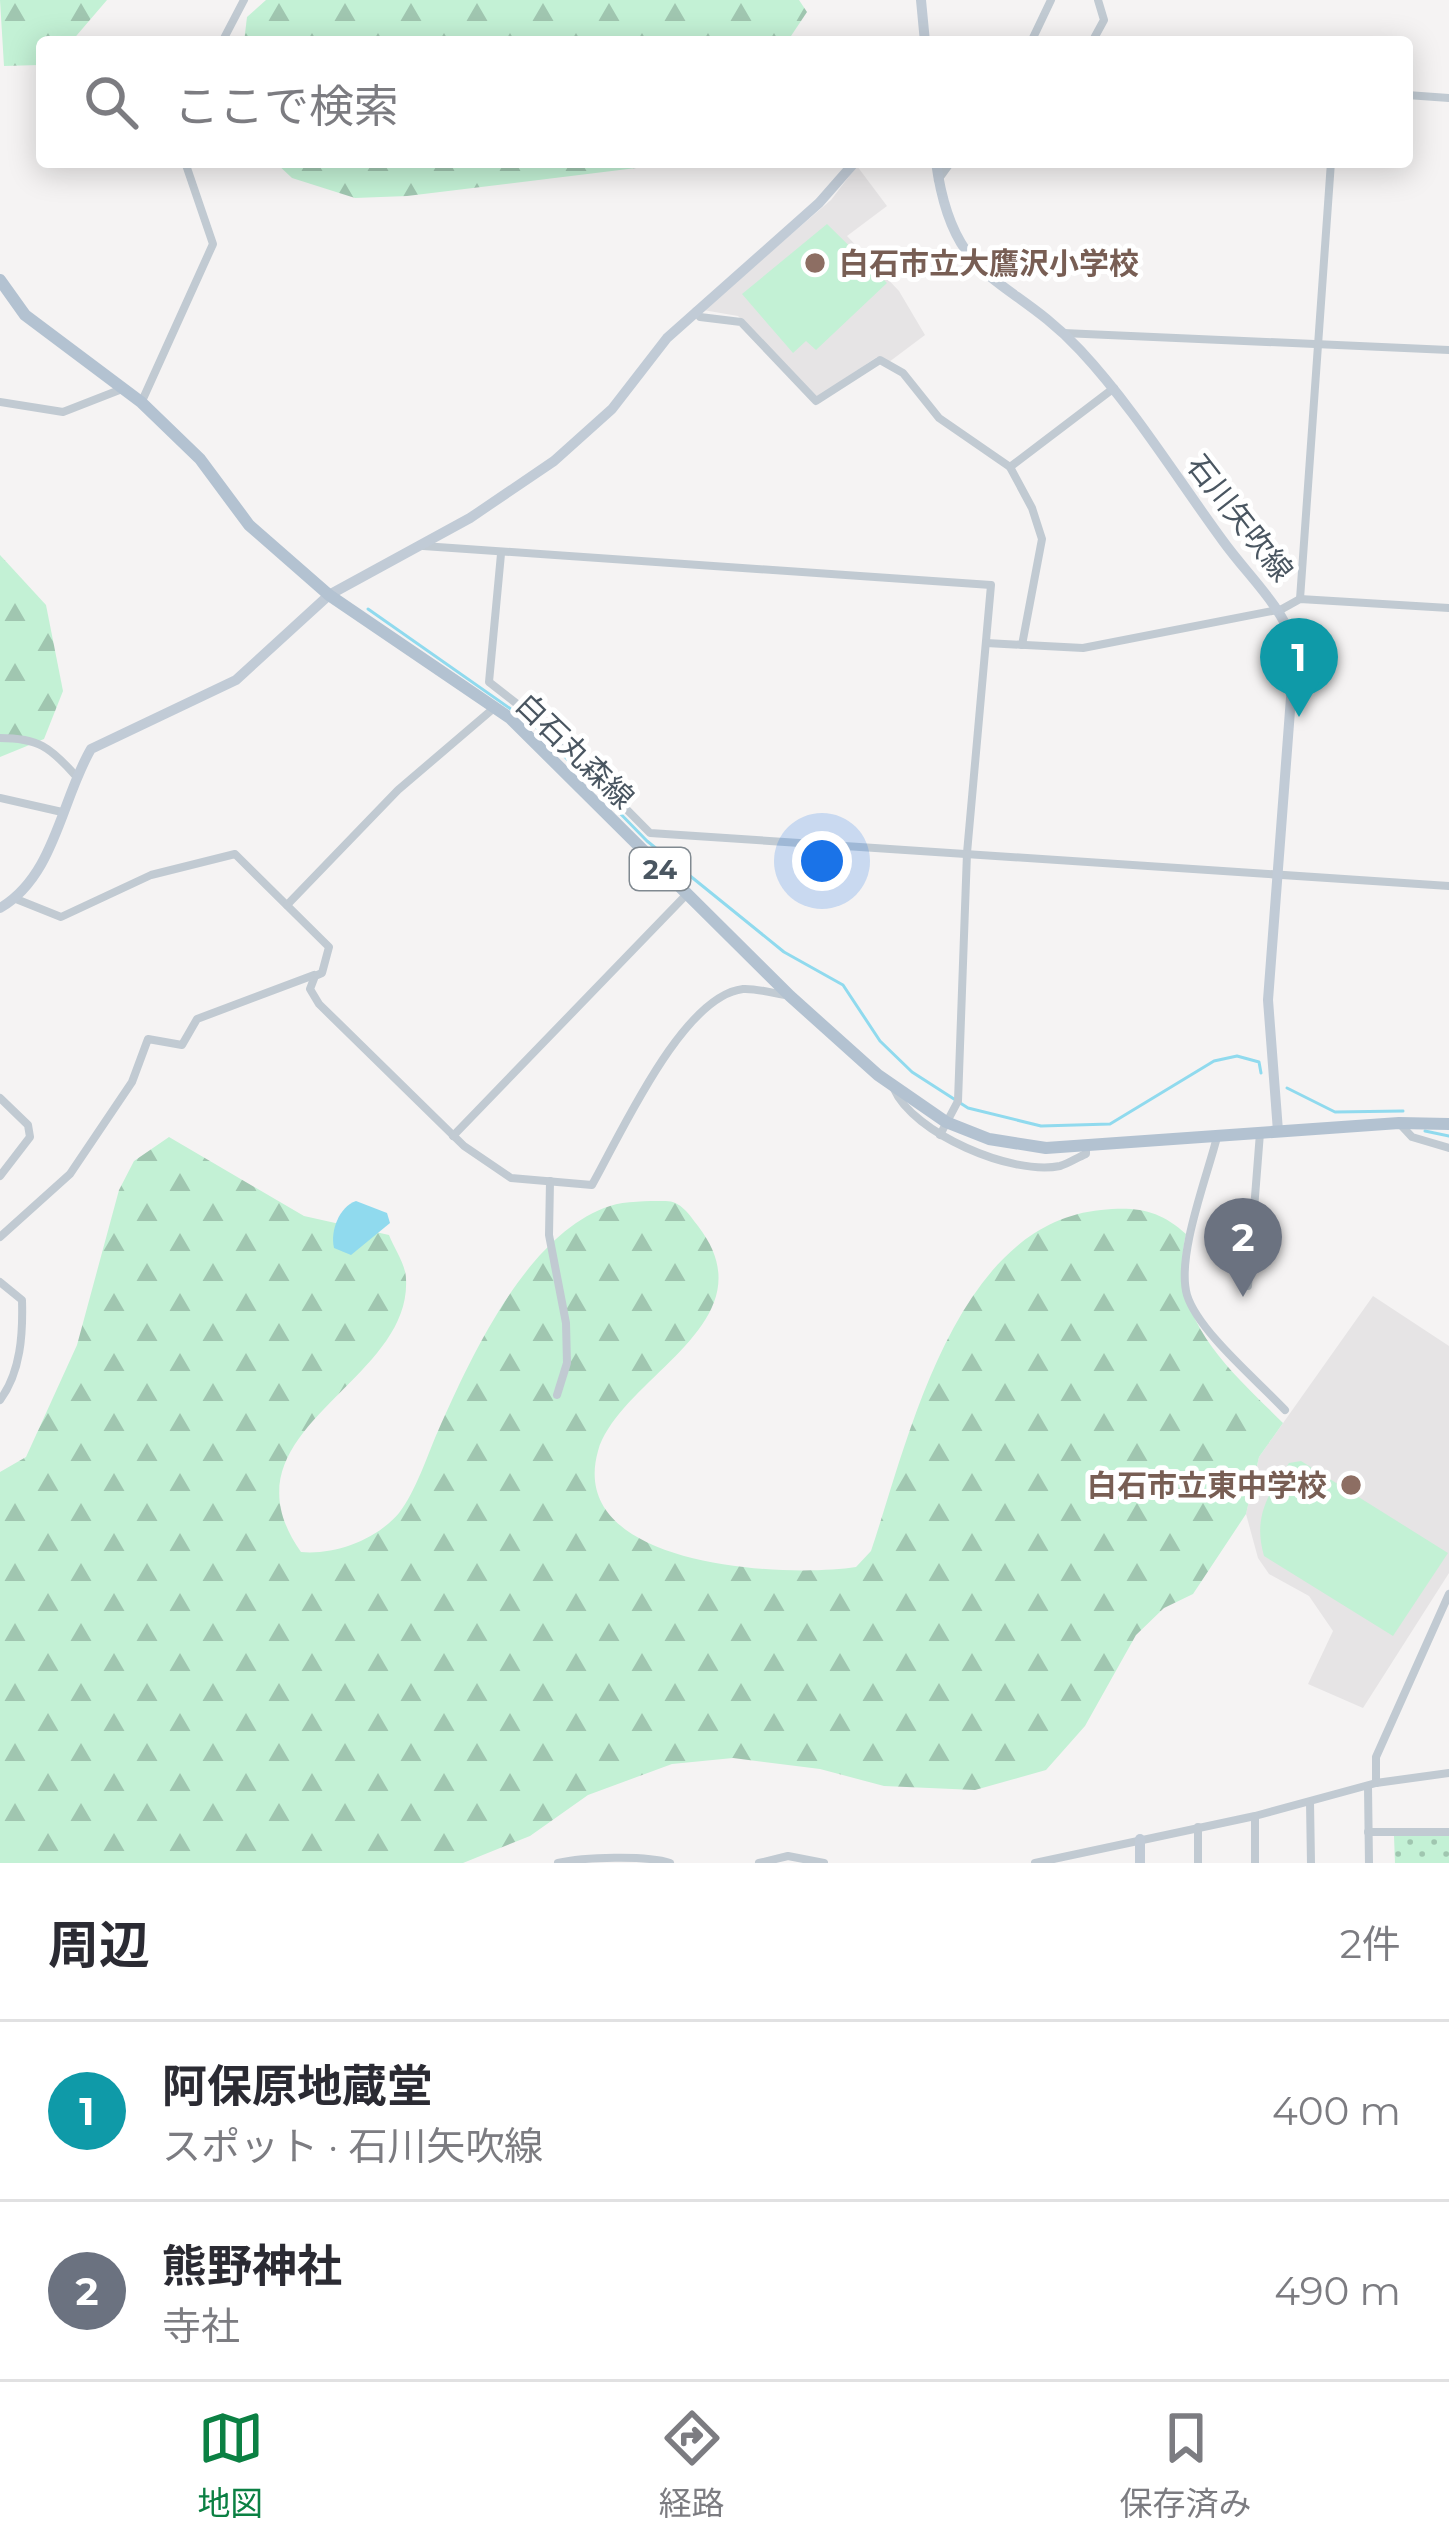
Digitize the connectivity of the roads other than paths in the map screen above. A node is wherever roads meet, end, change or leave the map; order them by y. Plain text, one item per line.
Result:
1 (244, 0) edge
2 (922, 0) edge
3 (1051, 0) edge
4 (1098, 0) edge
5 (225, 36) edge
6 (925, 36) edge
7 (1034, 36) edge
8 (1095, 36) edge
9 (1413, 95) edge
10 (1449, 98) edge
11 (187, 168) edge
12 (850, 168) edge
13 (937, 168) edge
14 (947, 168) edge
15 (1331, 168) edge
16 (938, 180) junction
17 (0, 280) edge
18 (696, 311) junction
19 (1064, 333) junction
20 (1318, 340) junction
21 (1449, 350) edge
22 (1114, 388) junction
23 (122, 389) junction
24 (0, 402) edge
25 (141, 402) junction
26 (1010, 466) junction
27 (416, 545) junction
28 (502, 554) junction
29 (328, 595) junction
30 (1300, 598) junction
31 (1449, 608) edge
32 (1282, 610) junction
33 (986, 643) junction
34 (1022, 645) junction
35 (496, 706) junction
36 (0, 737) edge
37 (75, 775) junction
38 (0, 798) edge
39 (62, 812) junction
40 (967, 854) junction
41 (1279, 874) junction
42 (1449, 886) edge
43 (686, 895) junction
44 (16, 899) junction
45 (286, 905) junction
46 (0, 908) edge
47 (322, 973) junction
48 (790, 996) junction
49 (0, 1098) edge
50 (1400, 1123) junction
51 (1449, 1124) edge
52 (943, 1128) junction
53 (1278, 1132) junction
54 (1260, 1133) junction
55 (453, 1136) junction
56 (1217, 1138) junction
57 (1449, 1148) edge
58 (0, 1176) edge
59 (550, 1181) junction
60 (0, 1238) edge
61 (0, 1282) edge
62 (1248, 1286) dead end
63 (557, 1395) dead end
64 (0, 1400) edge
65 (1285, 1410) dead end
66 (1449, 1594) edge
67 (1449, 1773) edge
68 (1372, 1785) junction
69 (1310, 1802) junction
70 (1255, 1816) junction
71 (1198, 1827) junction
72 (1368, 1832) junction
73 (1449, 1832) edge
74 (1140, 1839) junction
75 (558, 1863) edge
76 (670, 1863) edge
77 (758, 1863) edge
78 (824, 1863) edge
79 (1035, 1863) edge
80 (1140, 1863) edge
81 (1198, 1863) edge
82 (1255, 1863) edge
83 (1311, 1863) edge
84 (1369, 1863) edge

1 - 5 street
2 - 6 street
3 - 7 street
4 - 8 street
9 - 10 street
11 - 25 street
12 - 18 street
13 - 16 street, 石川矢吹線
14 - 16 street
15 - 20 street
16 - 19 street, 石川矢吹線
17 - 23 main road, 白石丸森線 / 24
18 - 26 street
18 - 27 street
19 - 20 street
19 - 22 street, 石川矢吹線
20 - 21 street
20 - 30 street
22 - 26 street
22 - 32 street, 石川矢吹線
23 - 24 street
23 - 25 main road, 白石丸森線 / 24
25 - 29 main road, 白石丸森線 / 24
26 - 34 street
27 - 28 street
27 - 29 street
28 - 33 street
28 - 40 street
29 - 35 main road, 白石丸森線 / 24
29 - 37 street
30 - 31 street
30 - 32 street
32 - 34 street
32 - 41 street, 石川矢吹線
33 - 34 street
33 - 40 street
35 - 43 main road, 白石丸森線 / 24
35 - 45 street
36 - 37 street
37 - 39 street
38 - 39 street
39 - 44 street
40 - 41 street
40 - 52 street
41 - 42 street
41 - 53 street, 石川矢吹線
43 - 48 main road, 白石丸森線 / 24
43 - 55 street
44 - 45 street
44 - 46 street
45 - 47 street
47 - 55 street
47 - 60 street
48 - 52 main road, 白石丸森線 / 24
48 - 59 street
49 - 58 street
50 - 51 main road, 白石丸森線 / 24
50 - 53 main road, 白石丸森線 / 24
50 - 57 street
52 - 56 main road, 白石丸森線 / 24
53 - 54 main road, 白石丸森線 / 24
54 - 56 main road, 白石丸森線 / 24
54 - 62 street
55 - 59 street
56 - 65 street
59 - 63 street
61 - 64 street
66 - 68 street
67 - 68 street
68 - 69 street
68 - 72 street
69 - 70 street
69 - 83 street
70 - 71 street
70 - 82 street
71 - 74 street
71 - 81 street
72 - 73 street
72 - 84 street
74 - 79 street
74 - 80 street
75 - 76 street
77 - 78 street

